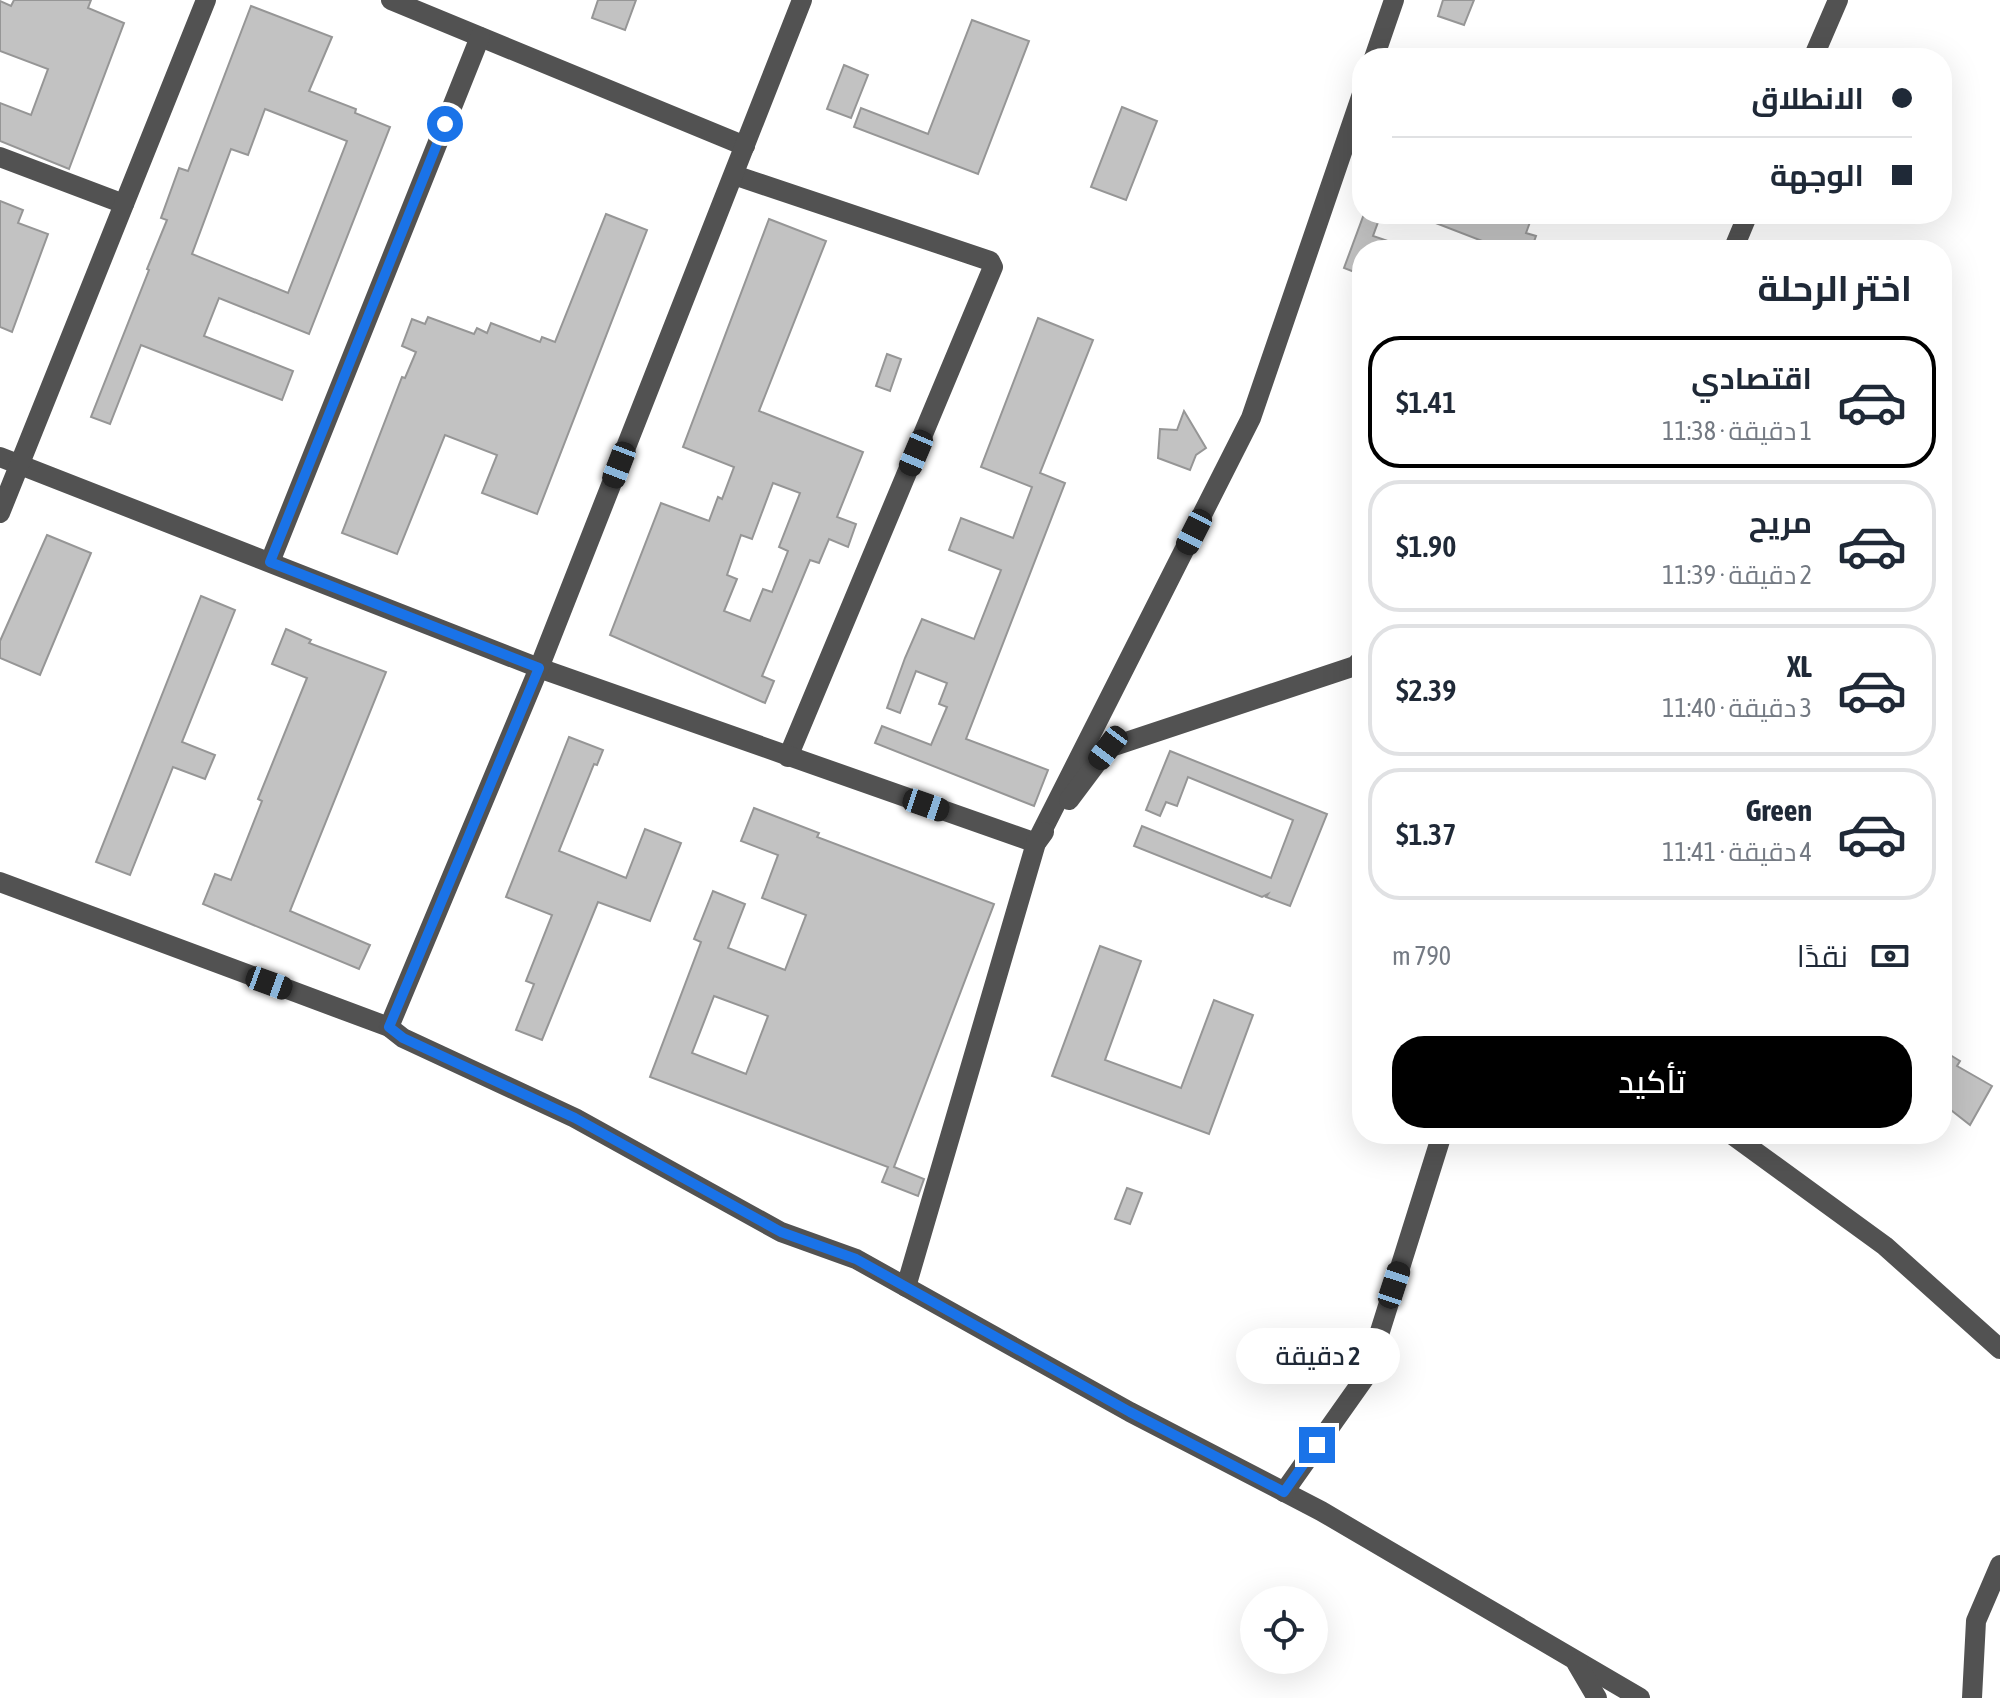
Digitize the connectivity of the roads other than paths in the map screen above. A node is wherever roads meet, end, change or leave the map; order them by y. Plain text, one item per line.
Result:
1 (206, 0) edge
2 (391, 0) edge
3 (802, 0) edge
4 (1394, 0) edge
5 (1838, 0) edge
6 (480, 37) junction
7 (1377, 48) edge
8 (1817, 48) edge
9 (1352, 123) edge
10 (745, 146) junction
11 (0, 157) edge
12 (734, 175) junction
13 (124, 204) junction
14 (10, 461) edge
15 (0, 513) edge
16 (270, 562) junction
17 (1352, 667) edge
18 (539, 668) junction
19 (788, 757) junction
20 (1036, 843) junction
21 (0, 882) edge
22 (389, 1027) junction
23 (1439, 1144) edge
24 (1745, 1144) edge
25 (906, 1287) junction
26 (2000, 1349) edge
27 (1284, 1492) junction
28 (2000, 1565) edge
29 (1574, 1660) junction
30 (1597, 1698) edge
31 (1640, 1698) edge
32 (1972, 1698) edge

1 - 13 street
2 - 6 street
3 - 10 street
4 - 7 street
5 - 8 street
6 - 10 street
6 - 16 street
9 - 20 street
10 - 12 street
11 - 13 street
12 - 18 street
12 - 19 street
13 - 14 street
14 - 15 street
14 - 16 street
16 - 18 street
17 - 20 street
18 - 19 street
18 - 22 street
19 - 20 street
20 - 25 street
21 - 22 street
22 - 25 street
23 - 27 street
24 - 26 street
25 - 27 street
27 - 29 street
28 - 32 street
29 - 30 street
29 - 31 street

